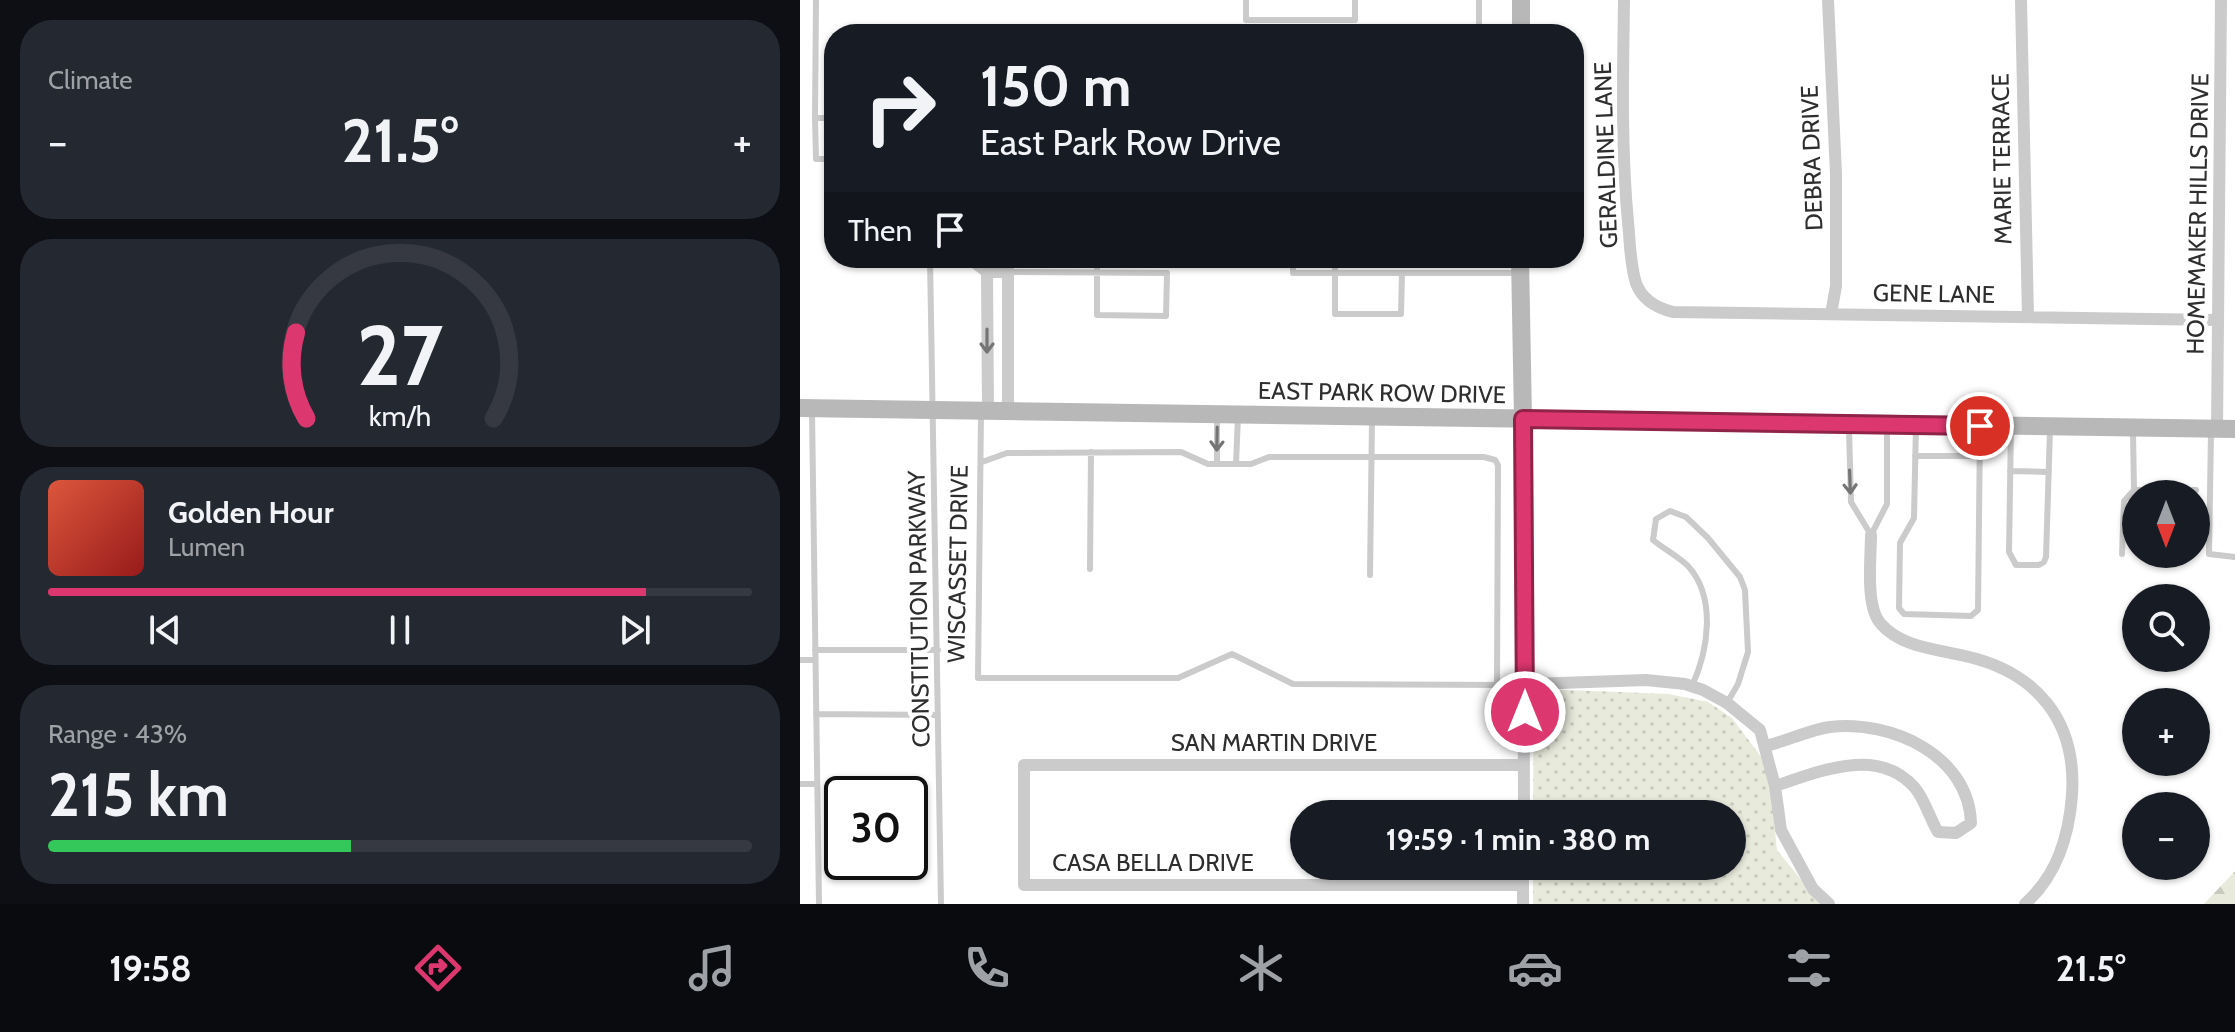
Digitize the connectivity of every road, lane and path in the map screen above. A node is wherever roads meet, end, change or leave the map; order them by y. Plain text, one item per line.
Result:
1 (816, 0) edge
2 (1246, 0) edge
3 (1355, 0) edge
4 (1479, 0) edge
5 (1521, 0) edge
6 (1624, 0) edge
7 (1828, 0) edge
8 (2021, 0) edge
9 (2221, 0) edge
10 (1479, 24) edge
11 (1521, 24) edge
12 (815, 118) junction
13 (824, 118) edge
14 (824, 159) edge
15 (930, 268) edge
16 (982, 268) edge
17 (1008, 268) edge
18 (1097, 268) edge
19 (1293, 268) edge
20 (1335, 268) edge
21 (1486, 268) edge
22 (1520, 268) edge
23 (987, 272) junction
24 (1008, 272) junction
25 (1097, 273) junction
26 (1335, 273) junction
27 (1402, 273) junction
28 (1652, 303) joint
29 (1831, 314) junction
30 (2028, 317) junction
31 (2218, 320) junction
32 (806, 408) edge
33 (1008, 409) junction
34 (934, 410) junction
35 (984, 410) junction
36 (1217, 415) junction
37 (1238, 415) junction
38 (1372, 417) junction
39 (1523, 419) junction
40 (1849, 424) junction
41 (1887, 425) junction
42 (1916, 425) junction
43 (1980, 426) junction
44 (2011, 426) junction
45 (2050, 427) junction
46 (2133, 428) junction
47 (2221, 429) edge
48 (1091, 452) junction
49 (1371, 456) junction
50 (1915, 456) junction
51 (1980, 456) junction
52 (982, 462) junction
53 (1217, 464) junction
54 (1236, 464) junction
55 (2010, 471) junction
56 (2049, 472) junction
57 (2134, 480) edge
58 (1871, 535) junction
59 (2235, 557) edge
60 (1090, 569) dead end
61 (1370, 575) dead end
62 (815, 650) junction
63 (938, 650) junction
64 (800, 660) edge
65 (815, 660) junction
66 (1501, 685) junction
67 (1525, 685) junction
68 (1692, 686) junction
69 (1727, 703) junction
70 (816, 714) junction
71 (938, 715) junction
72 (1766, 746) junction
73 (1524, 765) junction
74 (800, 784) edge
75 (817, 784) junction
76 (1775, 786) junction
77 (1524, 800) edge
78 (1523, 880) edge
79 (1024, 885) joint
80 (1523, 885) junction
81 (819, 904) edge
82 (941, 904) edge
83 (1523, 904) edge
84 (1829, 904) edge
85 (2025, 904) edge

1 - 12 lane
2 - 3 lane
4 - 10 lane
5 - 11 main road
6 - 28 street, GERALDINE LANE
7 - 29 street, DEBRA DRIVE
8 - 30 street, MARIE TERRACE
9 - 31 street, HOMEMAKER HILLS DRIVE
12 - 13 lane
12 - 14 lane
15 - 34 lane, CONSTITUTION PARKWAY
16 - 23 street
17 - 24 street
18 - 25 lane
19 - 26 lane
20 - 26 lane
21 - 27 lane
22 - 39 main road
23 - 24 street
23 -> 35 street
24 - 25 lane
24 - 33 street
25 - 25 lane
26 - 27 lane
26 - 27 lane
28 - 29 street, GENE LANE
29 - 30 street, GENE LANE
30 - 31 street, GENE LANE
31 - 47 street, HOMEMAKER HILLS DRIVE
32 - 34 main road, EAST PARK ROW DRIVE
32 - 62 lane
33 - 35 main road, EAST PARK ROW DRIVE
33 - 36 main road, EAST PARK ROW DRIVE
34 - 35 main road, EAST PARK ROW DRIVE
34 - 63 lane, CONSTITUTION PARKWAY
35 - 52 lane, WISCASSET DRIVE
36 - 37 main road, EAST PARK ROW DRIVE
36 -> 53 lane
37 - 38 main road, EAST PARK ROW DRIVE
37 - 54 lane
38 - 39 main road, EAST PARK ROW DRIVE
38 - 49 lane
39 - 40 main road, EAST PARK ROW DRIVE
39 - 67 street
40 - 41 main road, EAST PARK ROW DRIVE
40 -> 58 lane
41 - 42 main road, EAST PARK ROW DRIVE
41 - 58 lane
42 - 43 main road, EAST PARK ROW DRIVE
42 - 50 lane
43 - 44 main road, EAST PARK ROW DRIVE
43 - 51 lane
44 - 45 main road, EAST PARK ROW DRIVE
44 - 55 lane
45 - 46 main road, EAST PARK ROW DRIVE
45 - 56 lane
46 - 47 main road, EAST PARK ROW DRIVE
46 - 57 lane
47 - 59 lane
48 - 52 lane
48 - 53 lane
48 - 60 lane
49 - 54 lane
49 - 61 lane
49 - 66 lane
50 - 51 lane
50 - 51 lane
52 - 66 lane, WISCASSET DRIVE
53 - 54 lane
55 - 56 lane
55 - 56 lane
58 - 85 street
62 - 63 lane
62 - 65 lane
63 - 71 lane, CONSTITUTION PARKWAY
64 - 65 lane
65 - 70 lane
66 - 67 street, WISCASSET DRIVE
67 - 68 street, WISCASSET DRIVE
67 - 73 street
68 - 69 street, WISCASSET DRIVE
68 - 69 lane
69 - 72 street, WISCASSET DRIVE
70 - 71 lane
70 - 75 lane
71 - 82 lane, CONSTITUTION PARKWAY
72 - 76 street, WISCASSET DRIVE
72 - 76 street
73 - 77 street
73 - 79 street, SAN MARTIN DRIVE
74 - 75 lane
75 - 81 lane
76 - 84 street, WISCASSET DRIVE
78 - 80 street
79 - 80 street, CASA BELLA DRIVE
80 - 83 street

